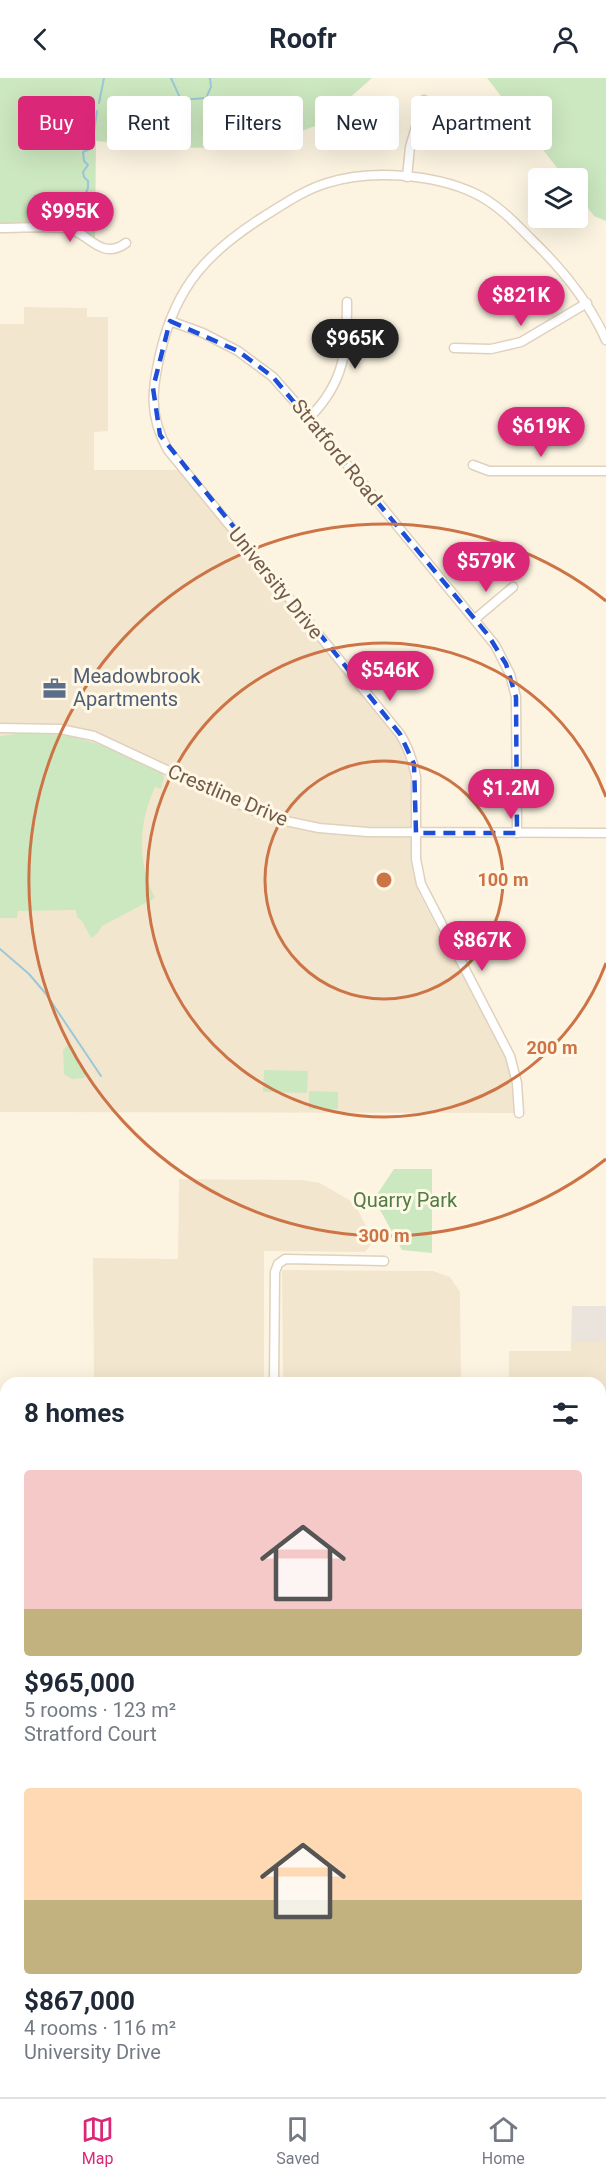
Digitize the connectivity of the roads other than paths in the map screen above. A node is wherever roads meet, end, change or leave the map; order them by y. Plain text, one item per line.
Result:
1 (411, 144) edge
2 (407, 177) junction
3 (0, 228) edge
4 (126, 243) dead end
5 (347, 302) dead end
6 (586, 303) junction
7 (170, 321) junction
8 (606, 340) edge
9 (454, 348) dead end
10 (309, 418) junction
11 (473, 465) dead end
12 (606, 471) edge
13 (513, 587) dead end
14 (475, 619) junction
15 (0, 728) edge
16 (416, 832) junction
17 (518, 833) junction
18 (606, 833) edge
19 (519, 1113) dead end
20 (384, 1261) dead end
21 (274, 1377) edge

1 - 2 street
2 - 6 street, University Drive
2 - 7 street, University Drive
3 - 4 street
5 - 10 street
6 - 8 street, University Drive
6 - 9 street
7 - 10 street, Stratford Road
7 - 16 street, University Drive
10 - 14 street, Stratford Road
11 - 12 street
13 - 14 street
14 - 17 street, Stratford Road
15 - 16 street, Crestline Drive
16 - 17 street, Crestline Drive
16 - 19 street, University Drive
17 - 18 street, Crestline Drive
20 - 21 street

